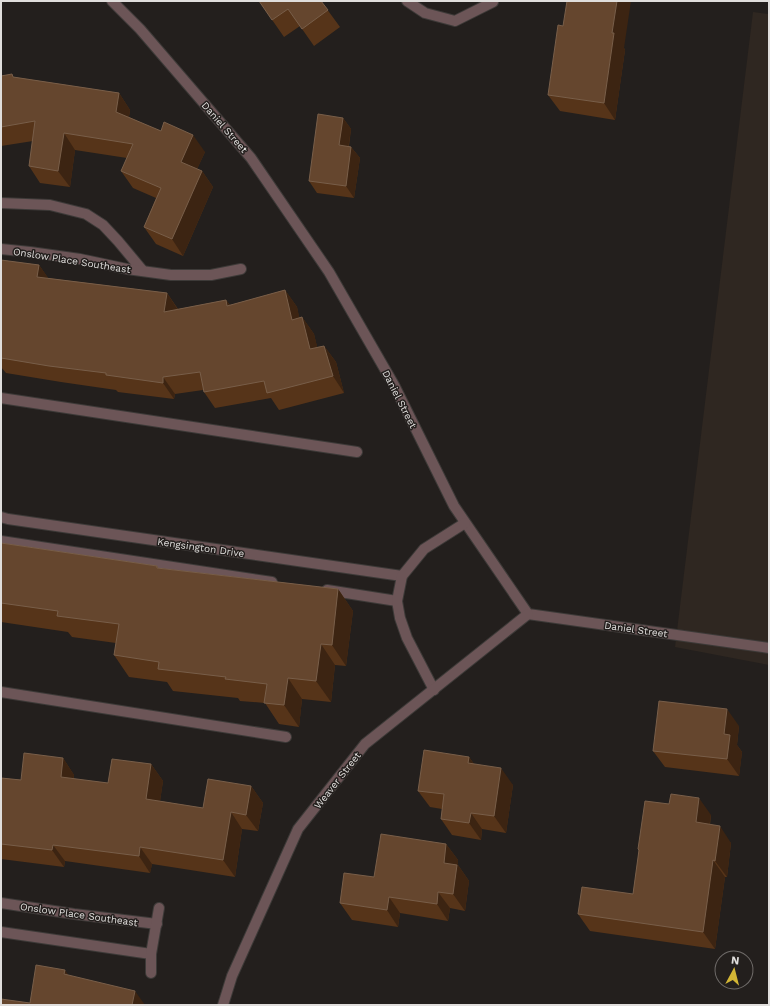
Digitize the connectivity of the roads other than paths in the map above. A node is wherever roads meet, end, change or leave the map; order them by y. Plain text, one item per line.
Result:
1 (112, 1) edge
2 (407, 1) edge
3 (493, 2) edge
4 (1, 203) edge
5 (1, 249) edge
6 (242, 269) dead end
7 (143, 271) junction
8 (1, 398) edge
9 (357, 452) dead end
10 (1, 517) edge
11 (465, 523) junction
12 (1, 541) edge
13 (402, 576) junction
14 (280, 583) edge
15 (319, 589) edge
16 (397, 601) junction
17 (528, 614) junction
18 (769, 648) edge
19 (434, 690) junction
20 (1, 692) edge
21 (286, 737) dead end
22 (1, 903) edge
23 (159, 908) dead end
24 (157, 924) junction
25 (1, 932) edge
26 (151, 954) junction
27 (151, 973) dead end
28 (223, 1005) edge

1 - 11 street, Daniel Street
2 - 3 street
4 - 7 street, Onslow Place Southeast
5 - 7 street, Onslow Place Southeast
6 - 7 street, Onslow Place Southeast
8 - 9 street
10 - 13 street, Kengsington Drive
11 - 13 street
11 - 17 street, Daniel Street
12 - 14 street
13 - 16 street
15 - 16 street
16 - 19 street
17 - 18 street, Daniel Street
17 - 19 street, Weaver Street
19 - 28 street, Weaver Street
20 - 21 street
22 - 24 street, Onslow Place Southeast
23 - 24 street
24 - 26 street
25 - 26 street
26 - 27 street

